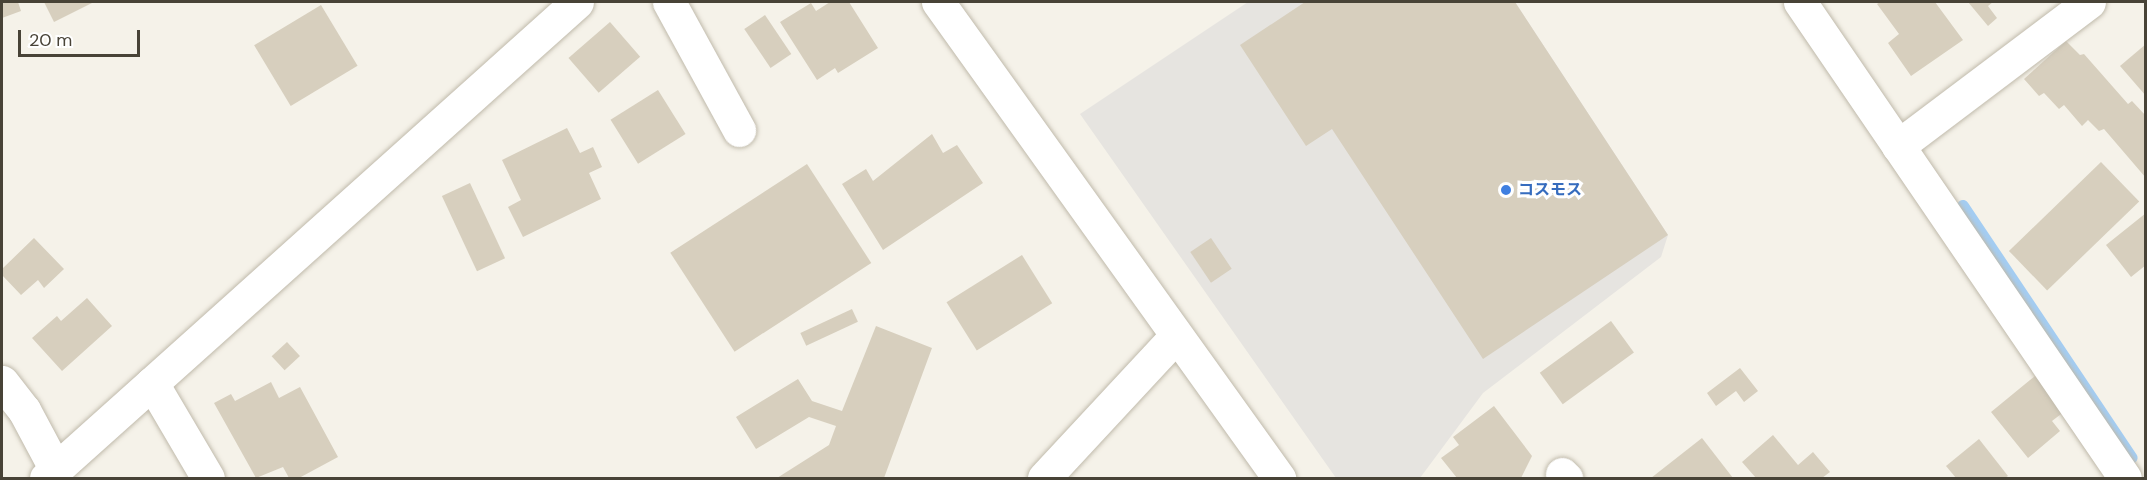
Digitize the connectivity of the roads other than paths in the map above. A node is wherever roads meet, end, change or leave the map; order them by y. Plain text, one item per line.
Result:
1 (577, 2) edge
2 (669, 2) edge
3 (938, 2) edge
4 (1800, 2) edge
5 (2089, 2) edge
6 (739, 130) dead end
7 (1898, 146) junction
8 (1176, 336) junction
9 (2, 382) edge
10 (152, 383) junction
11 (51, 474) edge
12 (208, 478) edge
13 (1044, 478) edge
14 (1280, 478) edge
15 (2125, 478) edge

1 - 10 street
2 - 6 street
3 - 8 street
4 - 7 street
5 - 7 street
7 - 15 street
8 - 13 street
8 - 14 street
9 - 11 street
10 - 11 street
10 - 12 street

